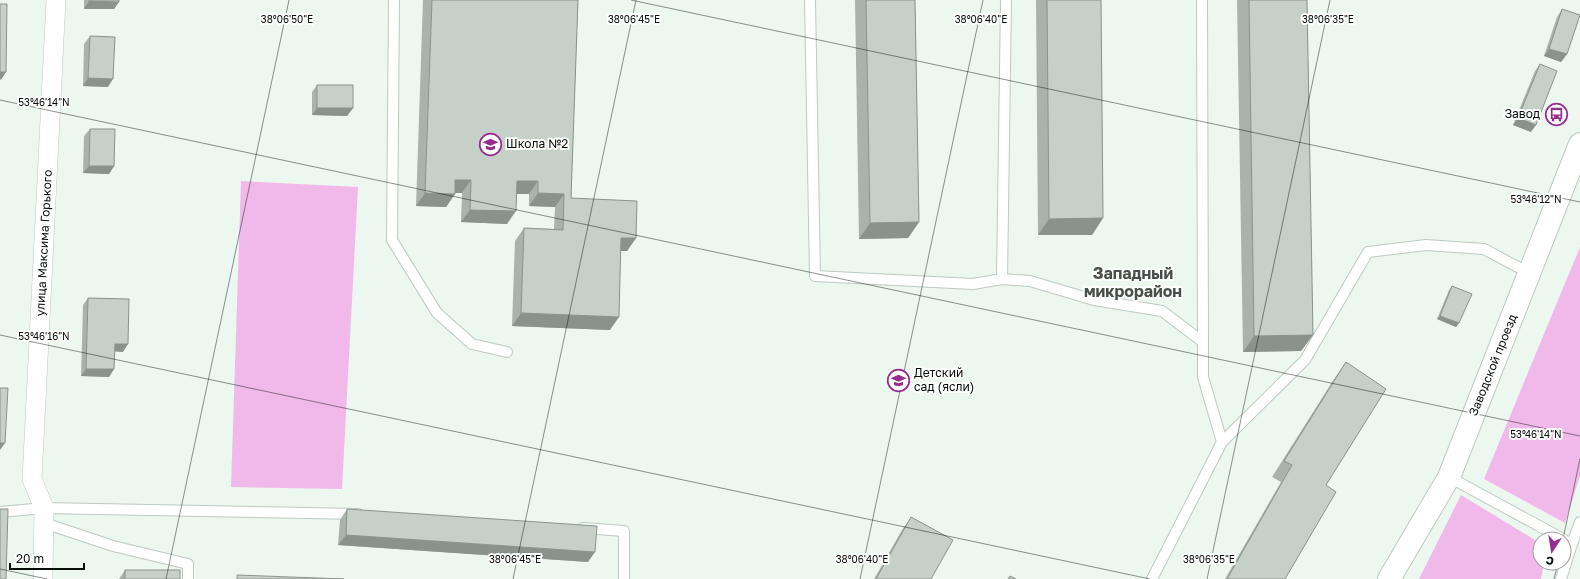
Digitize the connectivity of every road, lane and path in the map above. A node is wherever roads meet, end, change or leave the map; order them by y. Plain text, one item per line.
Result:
1 (56, 0) edge
2 (394, 0) edge
3 (810, 0) edge
4 (1006, 0) edge
5 (1202, 0) edge
6 (1580, 144) edge
7 (1529, 273) junction
8 (1002, 279) junction
9 (1202, 342) junction
10 (507, 352) dead end
11 (1222, 442) junction
12 (1448, 477) junction
13 (0, 512) edge
14 (367, 514) edge
15 (44, 516) junction
16 (1580, 522) edge
17 (576, 528) edge
18 (1548, 531) edge
19 (1572, 533) edge
20 (43, 579) edge
21 (188, 579) edge
22 (624, 579) edge
23 (1152, 579) edge
24 (1389, 579) edge

1 - 15 street, улица Максима Горького
2 - 10 lane
3 - 8 lane
4 - 8 lane
5 - 9 lane
6 - 7 street, Заводской проезд
7 - 11 lane
7 - 12 street, Заводской проезд
8 - 9 lane
9 - 11 lane
11 - 23 lane
12 - 18 lane
12 - 24 street, Заводской проезд
13 - 15 lane
14 - 15 lane
15 - 20 street, улица Максима Горького
15 - 21 lane
16 - 19 lane
17 - 22 lane

